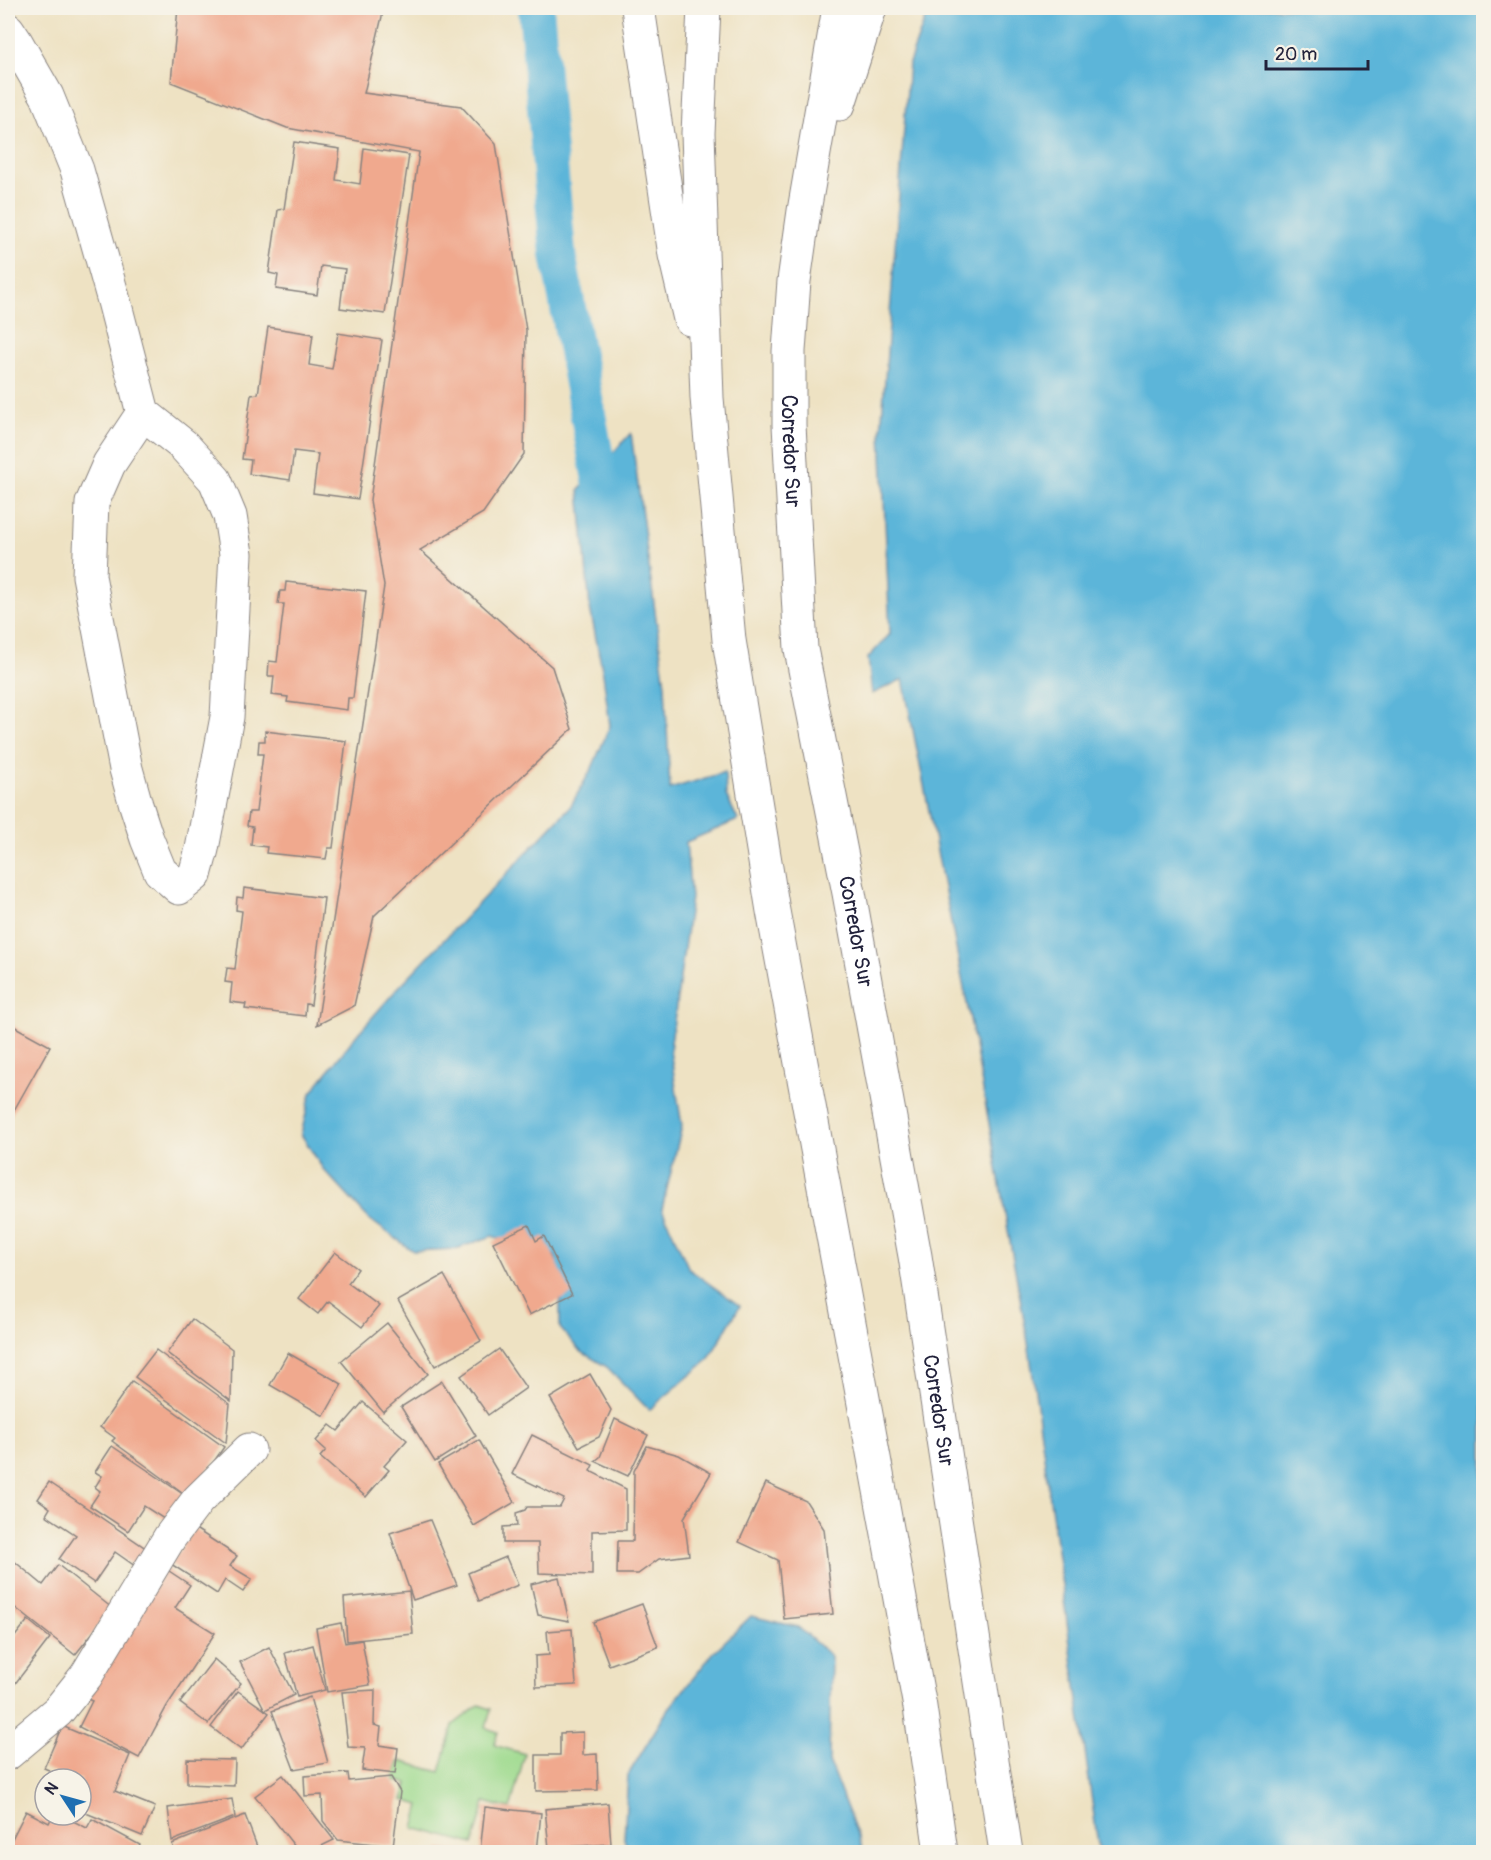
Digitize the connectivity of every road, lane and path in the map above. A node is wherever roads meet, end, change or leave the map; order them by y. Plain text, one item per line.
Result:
1 (638, 8) edge
2 (704, 8) edge
3 (839, 8) edge
4 (870, 8) edge
5 (8, 30) edge
6 (804, 211) junction
7 (707, 398) junction
8 (143, 413) junction
9 (249, 1450) dead end
10 (8, 1753) edge
11 (941, 1852) edge
12 (1006, 1852) edge

1 - 7 main road
2 - 7 main road
3 - 6 main road, Corredor Sur
4 - 6 main road
5 - 8 main road
6 - 12 main road, Corredor Sur
7 - 11 main road
8 - 8 main road
9 - 10 main road

